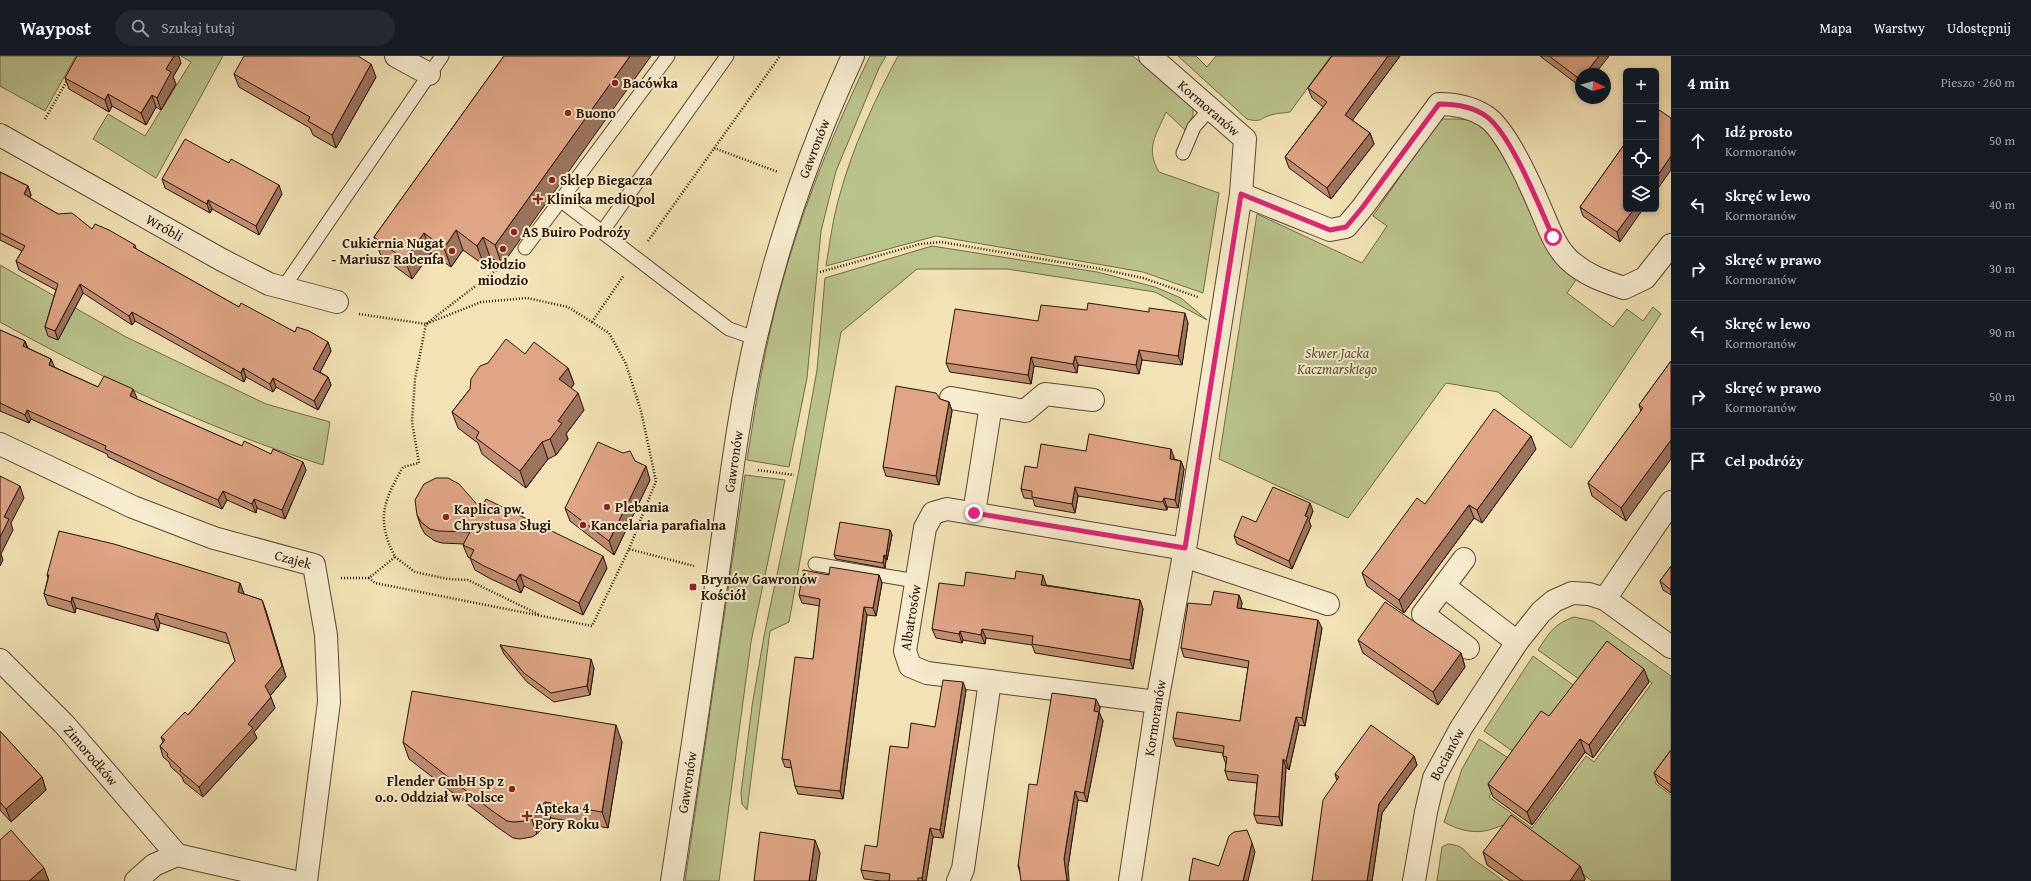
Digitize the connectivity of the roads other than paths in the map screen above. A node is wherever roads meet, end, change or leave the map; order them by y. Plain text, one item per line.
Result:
1 (396, 56) edge
2 (442, 56) edge
3 (668, 56) edge
4 (727, 56) edge
5 (853, 56) edge
6 (1150, 56) edge
7 (429, 74) junction
8 (1210, 109) junction
9 (0, 135) edge
10 (1183, 153) dead end
11 (1241, 194) junction
12 (560, 200) junction
13 (602, 232) junction
14 (525, 248) road end
15 (1669, 252) edge
16 (283, 288) junction
17 (337, 302) dead end
18 (756, 338) junction
19 (950, 398) dead end
20 (1094, 400) dead end
21 (991, 405) junction
22 (0, 444) edge
23 (1671, 502) edge
24 (974, 513) junction
25 (1185, 552) junction
26 (1464, 559) dead end
27 (815, 564) dead end
28 (916, 580) junction
29 (1444, 586) junction
30 (1605, 599) junction
31 (1328, 604) dead end
32 (1517, 642) junction
33 (1671, 647) edge
34 (1468, 648) dead end
35 (0, 660) edge
36 (990, 681) junction
37 (1158, 702) junction
38 (177, 855) junction
39 (136, 881) edge
40 (291, 881) edge
41 (306, 881) edge
42 (672, 881) edge
43 (958, 881) edge
44 (1130, 881) edge
45 (1414, 881) edge

1 - 7 street
2 - 7 lane
3 - 12 lane
4 - 13 lane
5 - 18 street, Gawronów
6 - 8 street, Kormoranów
7 - 16 lane
8 - 10 lane
8 - 11 street, Kormoranów
9 - 16 street, Wróbli
11 - 15 street
11 - 25 street, Kormoranów
12 - 13 lane
12 - 14 lane
13 - 18 lane
16 - 17 street, Wróbli
18 - 42 street, Gawronów
19 - 21 street
20 - 21 street
21 - 24 street
22 - 41 street, Czajek
23 - 30 street
24 - 25 street
24 - 28 street, Albatrosów
25 - 31 street
25 - 37 street, Kormoranów
26 - 29 street
27 - 28 lane
28 - 36 street, Albatrosów
29 - 32 street
29 - 34 street
30 - 32 street, Bocianów
30 - 33 street, Bocianów
32 - 45 street, Bocianów
35 - 38 street, Zimorodków
36 - 37 street, Albatrosów
36 - 43 street
37 - 44 street, Kormoranów
38 - 39 street
38 - 40 street

